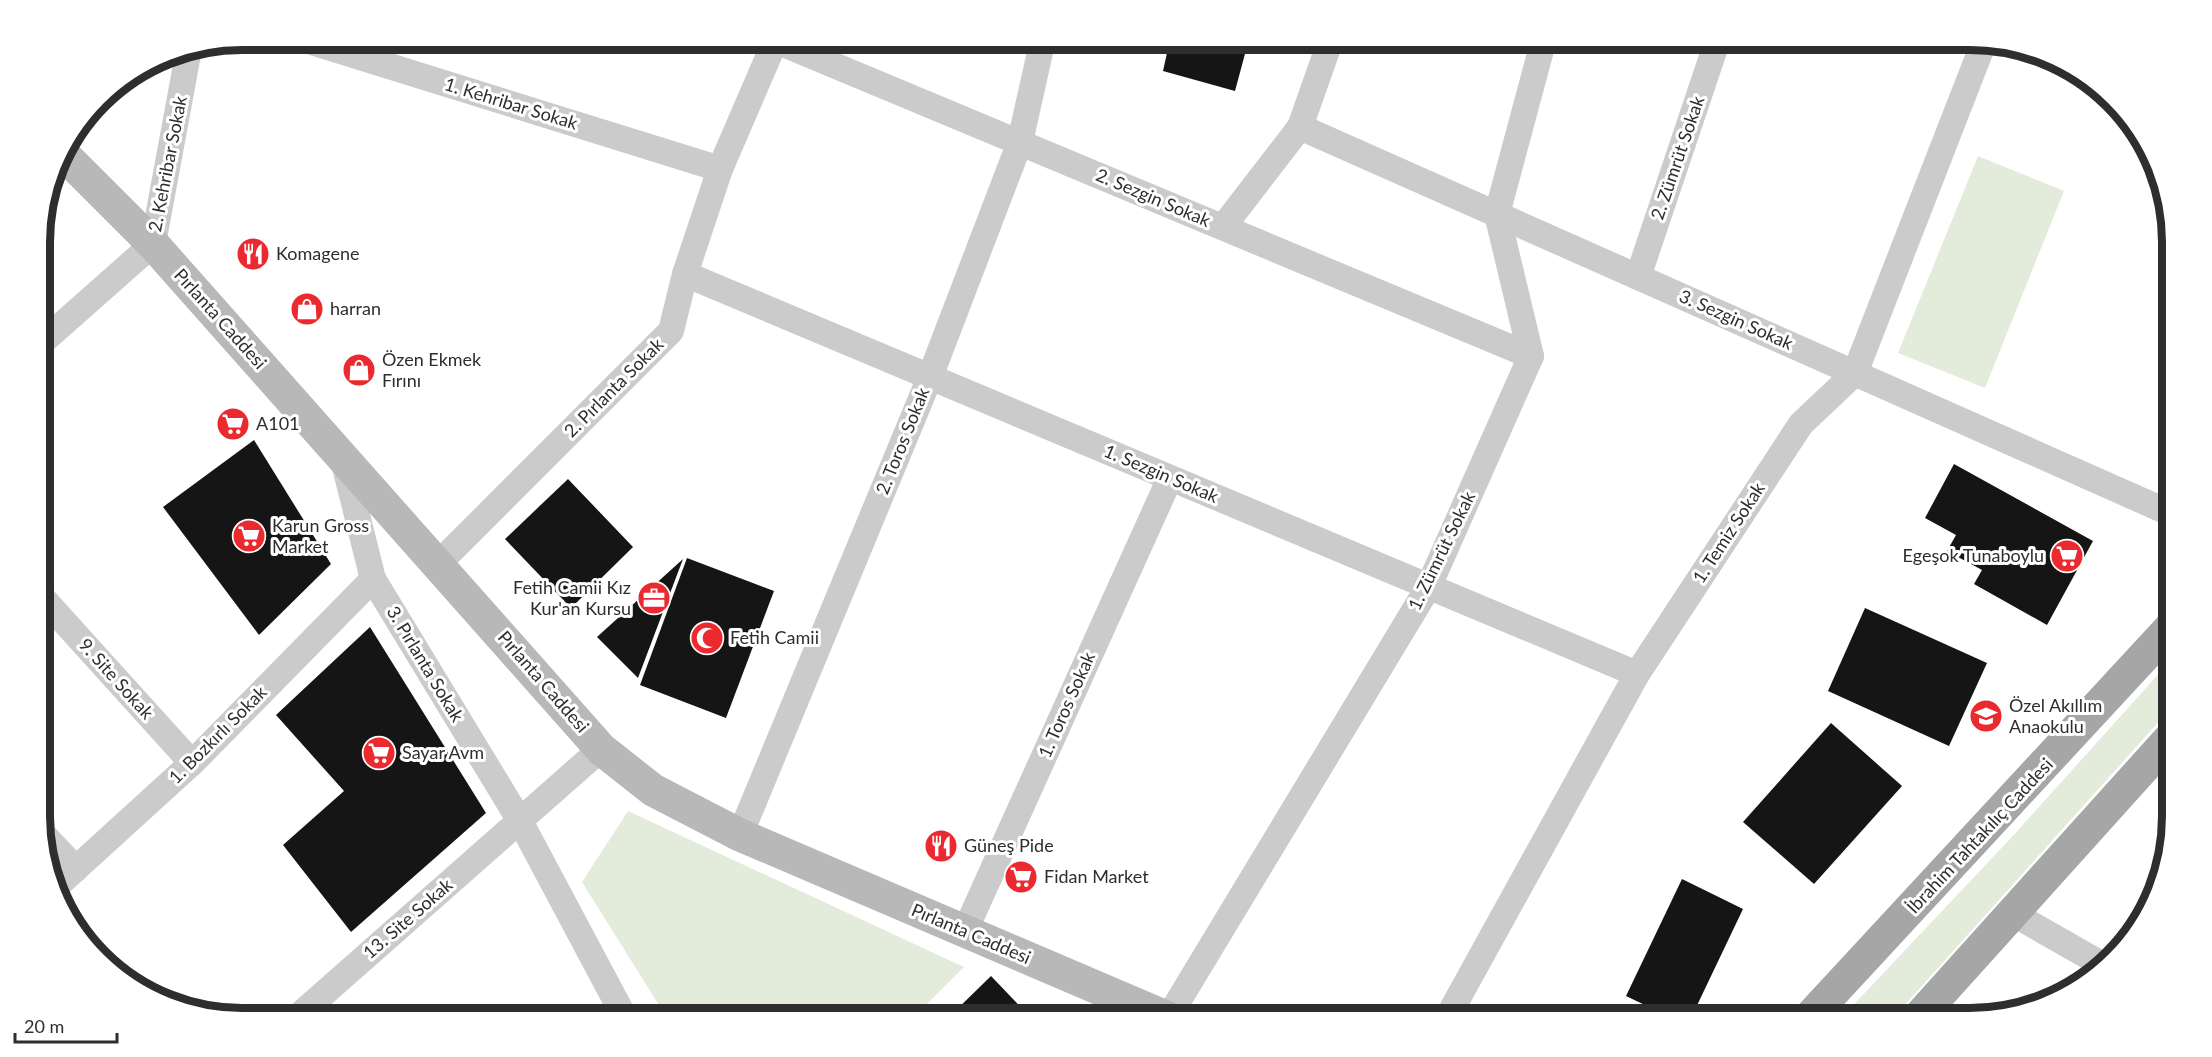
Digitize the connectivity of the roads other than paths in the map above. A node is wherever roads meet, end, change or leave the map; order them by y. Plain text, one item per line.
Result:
1 (337, 50) edge
2 (772, 50) edge
3 (800, 50) edge
4 (1040, 50) edge
5 (1327, 50) edge
6 (1541, 50) edge
7 (1714, 50) edge
8 (1981, 50) edge
9 (187, 58) edge
10 (1300, 127) junction
11 (1020, 142) junction
12 (68, 159) edge
13 (720, 169) junction
14 (1497, 214) junction
15 (1223, 227) junction
16 (153, 244) junction
17 (685, 274) junction
18 (1638, 277) junction
19 (50, 335) edge
20 (1531, 356) junction
21 (1856, 373) junction
22 (930, 377) junction
23 (342, 456) junction
24 (1170, 478) junction
25 (2162, 510) edge
26 (438, 564) junction
27 (374, 579) junction
28 (1429, 586) junction
29 (50, 606) edge
30 (2162, 637) edge
31 (1637, 674) junction
32 (2162, 747) edge
33 (602, 749) junction
34 (192, 763) junction
35 (520, 821) junction
36 (740, 835) junction
37 (54, 854) edge
38 (67, 877) edge
39 (2012, 913) junction
40 (965, 931) junction
41 (2096, 961) edge
42 (1143, 1007) edge
43 (1174, 1007) edge
44 (1453, 1007) edge
45 (1819, 1007) edge
46 (1928, 1007) edge
47 (307, 1008) edge
48 (620, 1008) edge

1 - 13 street, 1. Kehribar Sokak
2 - 13 street, 2. Pırlanta Sokak
3 - 11 street, 2. Sezgin Sokak
4 - 11 street, 2. Toros Sokak
5 - 10 street
6 - 14 street
7 - 18 street, 2. Zümrüt Sokak
8 - 21 street, 1. Temiz Sokak
9 - 16 street, 2. Kehribar Sokak
10 - 14 street, 3. Sezgin Sokak
10 - 15 street
11 - 15 street, 2. Sezgin Sokak
11 - 22 street, 2. Toros Sokak
12 - 16 street, Pırlanta Caddesi
13 - 17 street, 2. Pırlanta Sokak
14 - 18 street, 3. Sezgin Sokak
14 - 20 street
15 - 20 street, 2. Sezgin Sokak
16 - 19 street
16 - 23 street, Pırlanta Caddesi
17 - 22 street, 1. Sezgin Sokak
17 - 26 street, 2. Pırlanta Sokak
18 - 21 street, 3. Sezgin Sokak
20 - 28 street, 1. Zümrüt Sokak
21 - 25 street, 3. Sezgin Sokak
21 - 31 street, 1. Temiz Sokak
22 - 24 street, 1. Sezgin Sokak
22 - 36 street, 2. Toros Sokak
23 - 26 street, Pırlanta Caddesi
23 - 27 street, 3. Pırlanta Sokak
24 - 28 street, 1. Sezgin Sokak
24 - 40 street, 1. Toros Sokak
26 - 33 street, Pırlanta Caddesi
27 - 34 street, 1. Bozkırlı Sokak
27 - 35 street, 3. Pırlanta Sokak
28 - 31 street, 1. Sezgin Sokak
28 - 43 street, 1. Zümrüt Sokak
29 - 34 street, 9. Site Sokak
30 - 45 main road, İbrahim Tahtakılıç Caddesi
31 - 44 street, 1. Temiz Sokak
32 - 39 main road
33 - 35 street, 13. Site Sokak
33 - 36 street, Pırlanta Caddesi
34 - 38 street, 1. Bozkırlı Sokak
35 - 47 street, 13. Site Sokak
35 - 48 street, 3. Pırlanta Sokak
36 - 40 street, Pırlanta Caddesi
37 - 38 street
39 - 41 street
39 - 46 main road
40 - 42 street, Pırlanta Caddesi

